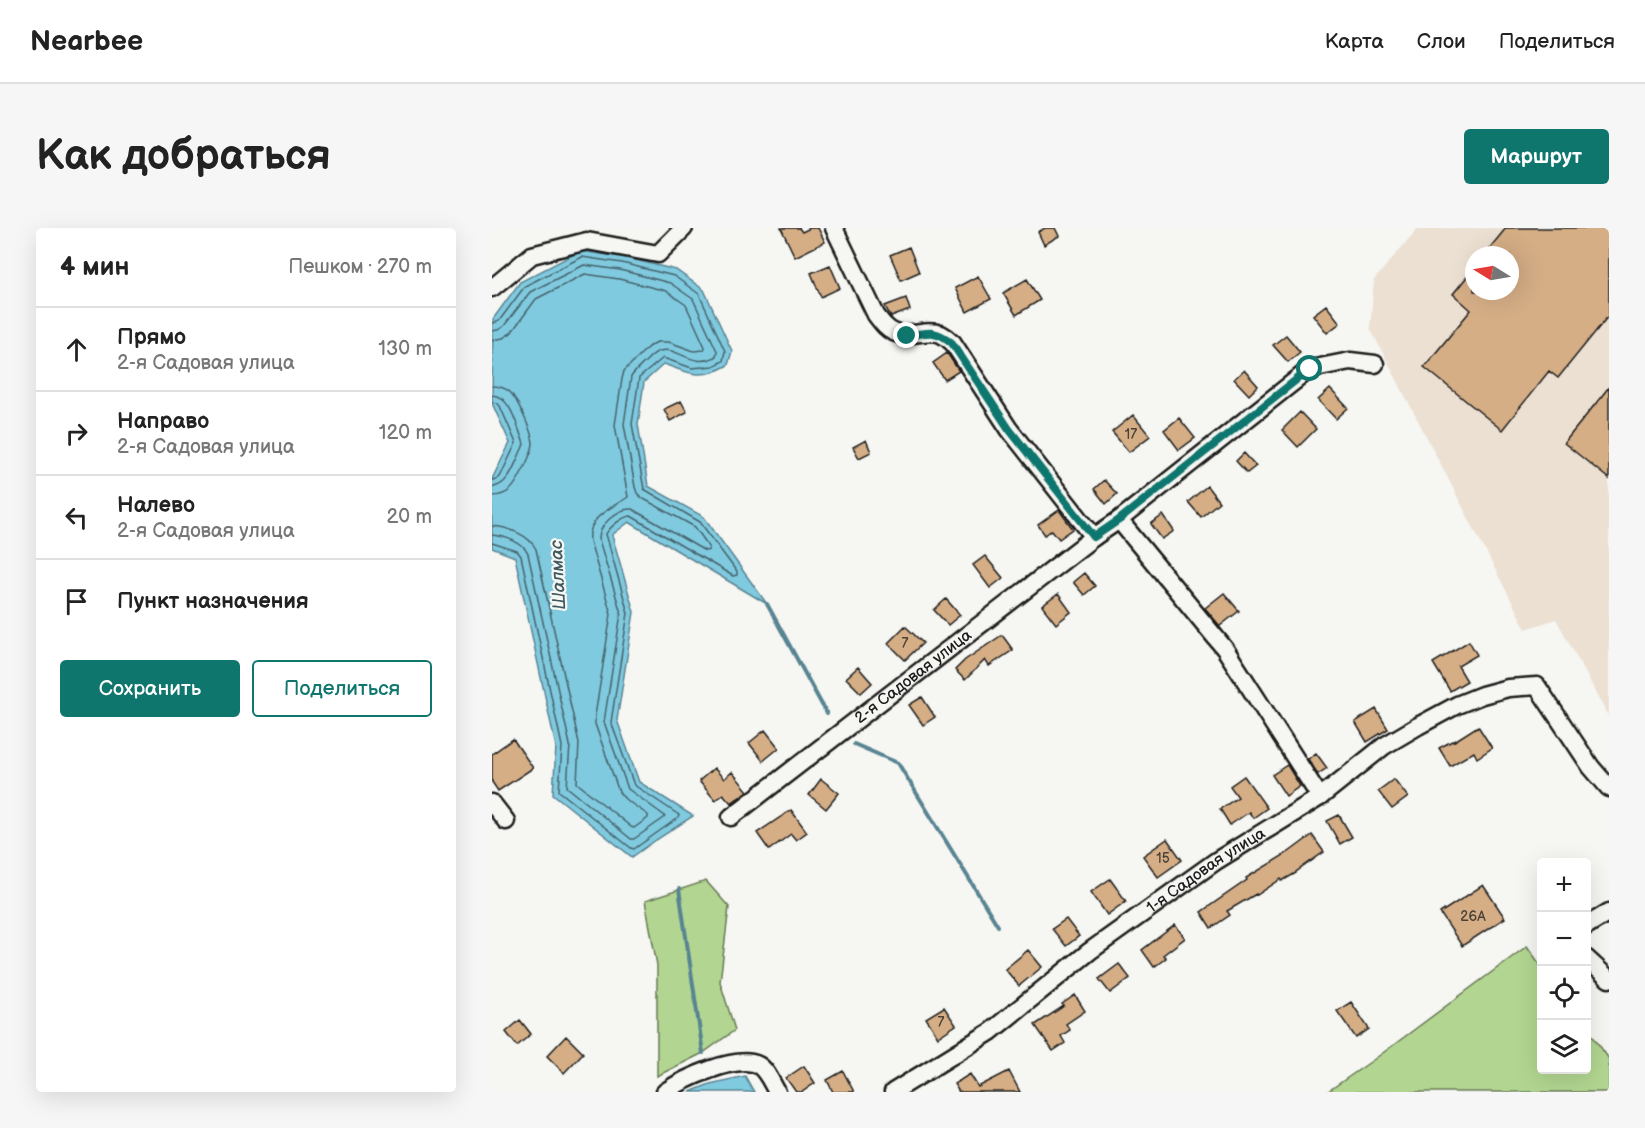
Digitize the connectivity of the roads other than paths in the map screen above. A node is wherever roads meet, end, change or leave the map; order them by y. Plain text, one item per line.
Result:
1 (684, 228) edge
2 (834, 228) edge
3 (492, 288) edge
4 (1375, 364) dead end
5 (1119, 520) junction
6 (1094, 537) junction
7 (1609, 788) edge
8 (1320, 797) junction
9 (492, 803) edge
10 (731, 818) dead end
11 (506, 821) dead end
12 (1609, 912) edge
13 (1591, 923) edge
14 (1591, 961) edge
15 (1609, 979) edge
16 (665, 1092) edge
17 (777, 1092) edge
18 (893, 1092) edge

1 - 3 street
2 - 6 street
4 - 5 street, 2-я Садовая улица
5 - 6 street, 2-я Садовая улица
5 - 8 street
6 - 10 street, 2-я Садовая улица
7 - 8 street, 1-я Садовая улица
8 - 18 street, 1-я Садовая улица
9 - 11 street
12 - 13 street
14 - 15 street
16 - 17 street

